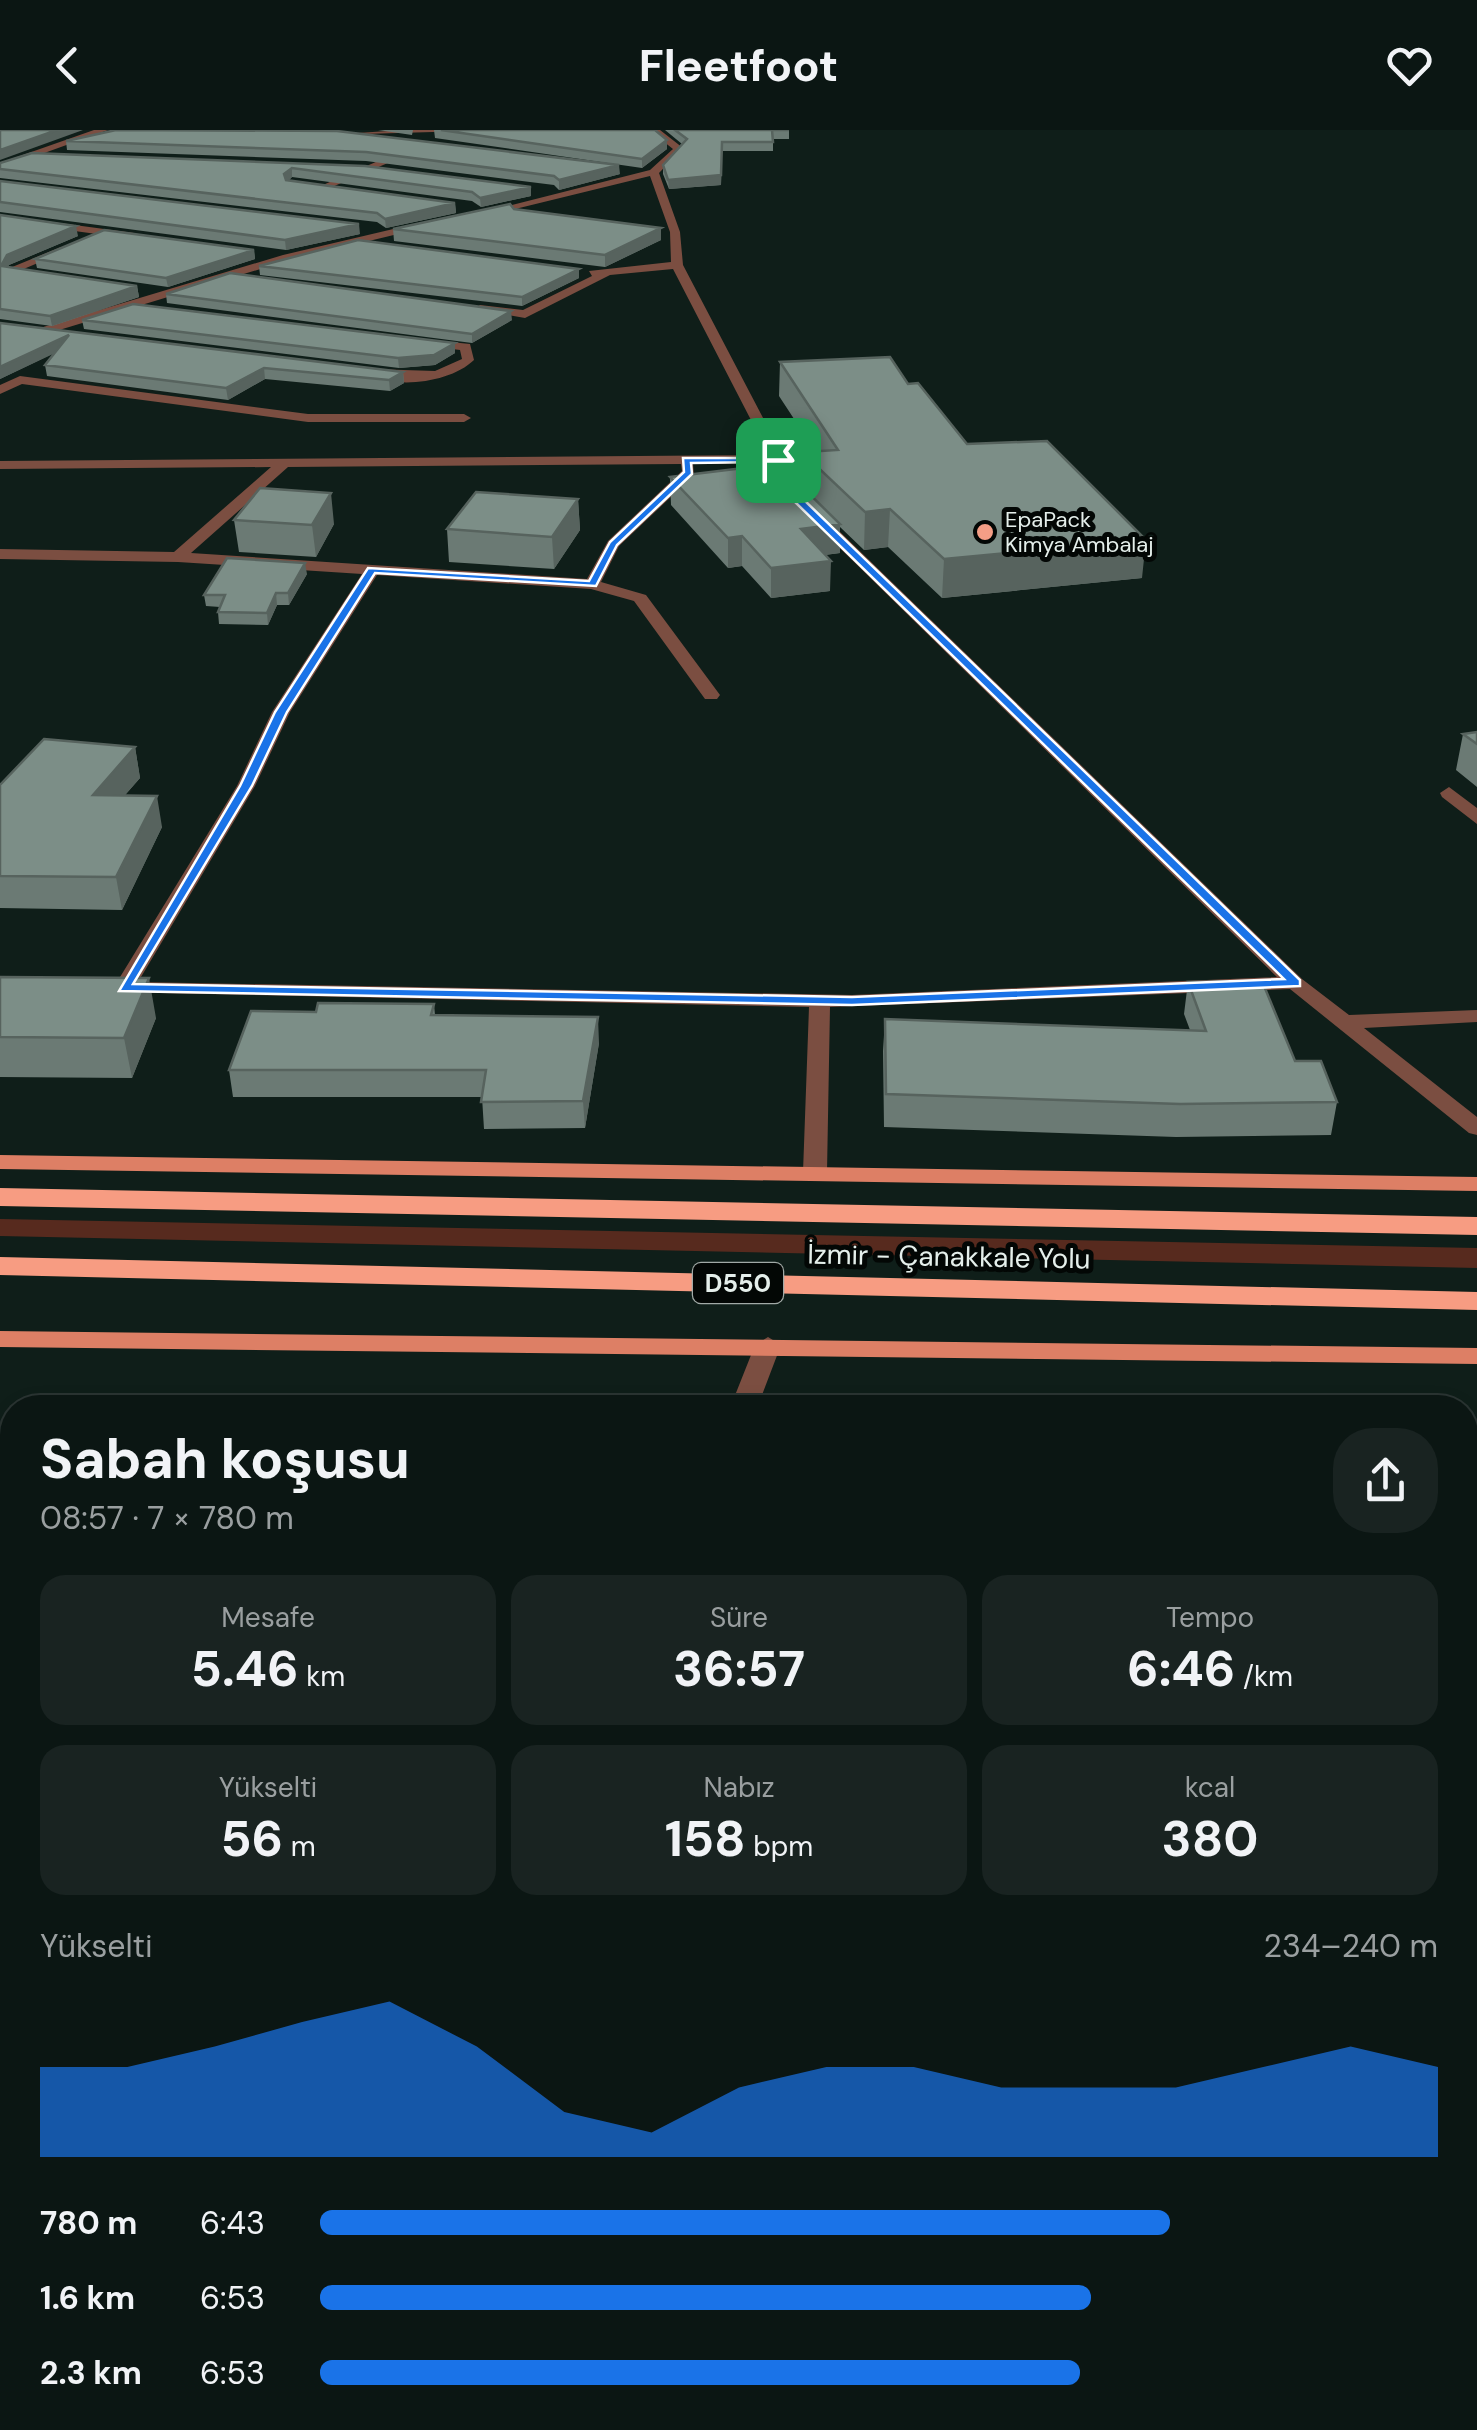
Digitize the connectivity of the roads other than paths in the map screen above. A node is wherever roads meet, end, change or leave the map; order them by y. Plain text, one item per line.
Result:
1 (103, 130) edge
2 (499, 130) edge
3 (654, 130) edge
4 (118, 133) edge
5 (322, 134) edge
6 (342, 135) junction
7 (70, 142) junction
8 (33, 155) junction
9 (69, 157) edge
10 (0, 166) edge
11 (328, 166) edge
12 (615, 167) edge
13 (366, 168) junction
14 (386, 170) edge
15 (654, 172) junction
16 (306, 186) edge
17 (321, 188) junction
18 (524, 188) edge
19 (340, 190) edge
20 (564, 193) junction
21 (476, 208) edge
22 (496, 211) junction
23 (532, 215) edge
24 (0, 218) edge
25 (462, 218) edge
26 (17, 221) junction
27 (444, 221) edge
28 (354, 226) edge
29 (0, 228) edge
30 (657, 230) edge
31 (394, 231) junction
32 (104, 232) junction
33 (675, 232) junction
34 (141, 237) edge
35 (350, 242) junction
36 (389, 247) edge
37 (251, 252) edge
38 (287, 257) junction
39 (677, 264) junction
40 (586, 272) edge
41 (5, 274) edge
42 (605, 274) junction
43 (46, 277) edge
44 (224, 278) junction
45 (262, 282) edge
46 (136, 290) edge
47 (172, 294) junction
48 (133, 306) junction
49 (468, 308) edge
50 (172, 311) edge
51 (0, 328) edge
52 (47, 333) junction
53 (86, 338) edge
54 (407, 340) edge
55 (0, 344) edge
56 (360, 371) edge
57 (0, 390) edge
58 (464, 418) dead end
59 (686, 460) junction
60 (778, 460) junction
61 (284, 463) junction
62 (0, 465) edge
63 (0, 554) edge
64 (178, 557) junction
65 (372, 570) junction
66 (592, 584) junction
67 (711, 695) dead end
68 (1449, 793) dead end
69 (1477, 818) edge
70 (1295, 983) junction
71 (88, 987) edge
72 (124, 988) junction
73 (820, 1000) junction
74 (1477, 1016) edge
75 (1343, 1022) junction
76 (1477, 1128) edge
77 (0, 1162) edge
78 (815, 1172) junction
79 (1477, 1184) edge
80 (0, 1197) edge
81 (1477, 1226) edge
82 (0, 1266) edge
83 (1477, 1301) edge
84 (0, 1340) edge
85 (768, 1345) junction
86 (1477, 1356) edge
87 (747, 1395) edge

1 - 7 street
2 - 6 street
3 - 15 street
4 - 7 street
5 - 6 street
6 - 13 street
7 - 8 street
8 - 9 street
8 - 10 street
11 - 13 street
12 - 15 street
13 - 14 street
13 - 17 street
15 - 20 street
15 - 33 street
16 - 17 street
17 - 19 street
18 - 20 street
20 - 22 street
21 - 22 street
22 - 23 street
22 - 25 street
24 - 26 street
26 - 29 street
26 - 32 street
27 - 31 street
28 - 31 street
30 - 33 street
31 - 35 street
32 - 34 street
32 - 41 street
33 - 39 street
35 - 36 street
35 - 38 street
37 - 38 street
38 - 44 street
39 - 42 street
39 - 60 street
40 - 42 street
41 - 43 street
42 - 49 street
44 - 45 street
44 - 47 street
46 - 47 street
47 - 48 street
48 - 50 street
48 - 52 street
51 - 52 street
52 - 53 street
52 - 55 street
54 - 56 street
57 - 58 street
59 - 60 street
59 - 61 street
59 - 66 street
60 - 70 street
61 - 62 street
61 - 64 street
63 - 64 street
64 - 65 street
65 - 66 street
65 - 72 street
66 - 67 street
68 - 69 street
70 - 73 street
70 - 75 street
71 - 72 street
72 - 73 street
73 - 78 street
74 - 75 street
75 - 76 street
77 - 78 main road
78 - 79 main road
80 - 81 highway, İzmir - Çanakkale Yolu
82 - 83 highway, İzmir - Çanakkale Yolu / D550
84 - 85 main road
85 - 86 main road
85 - 87 street

